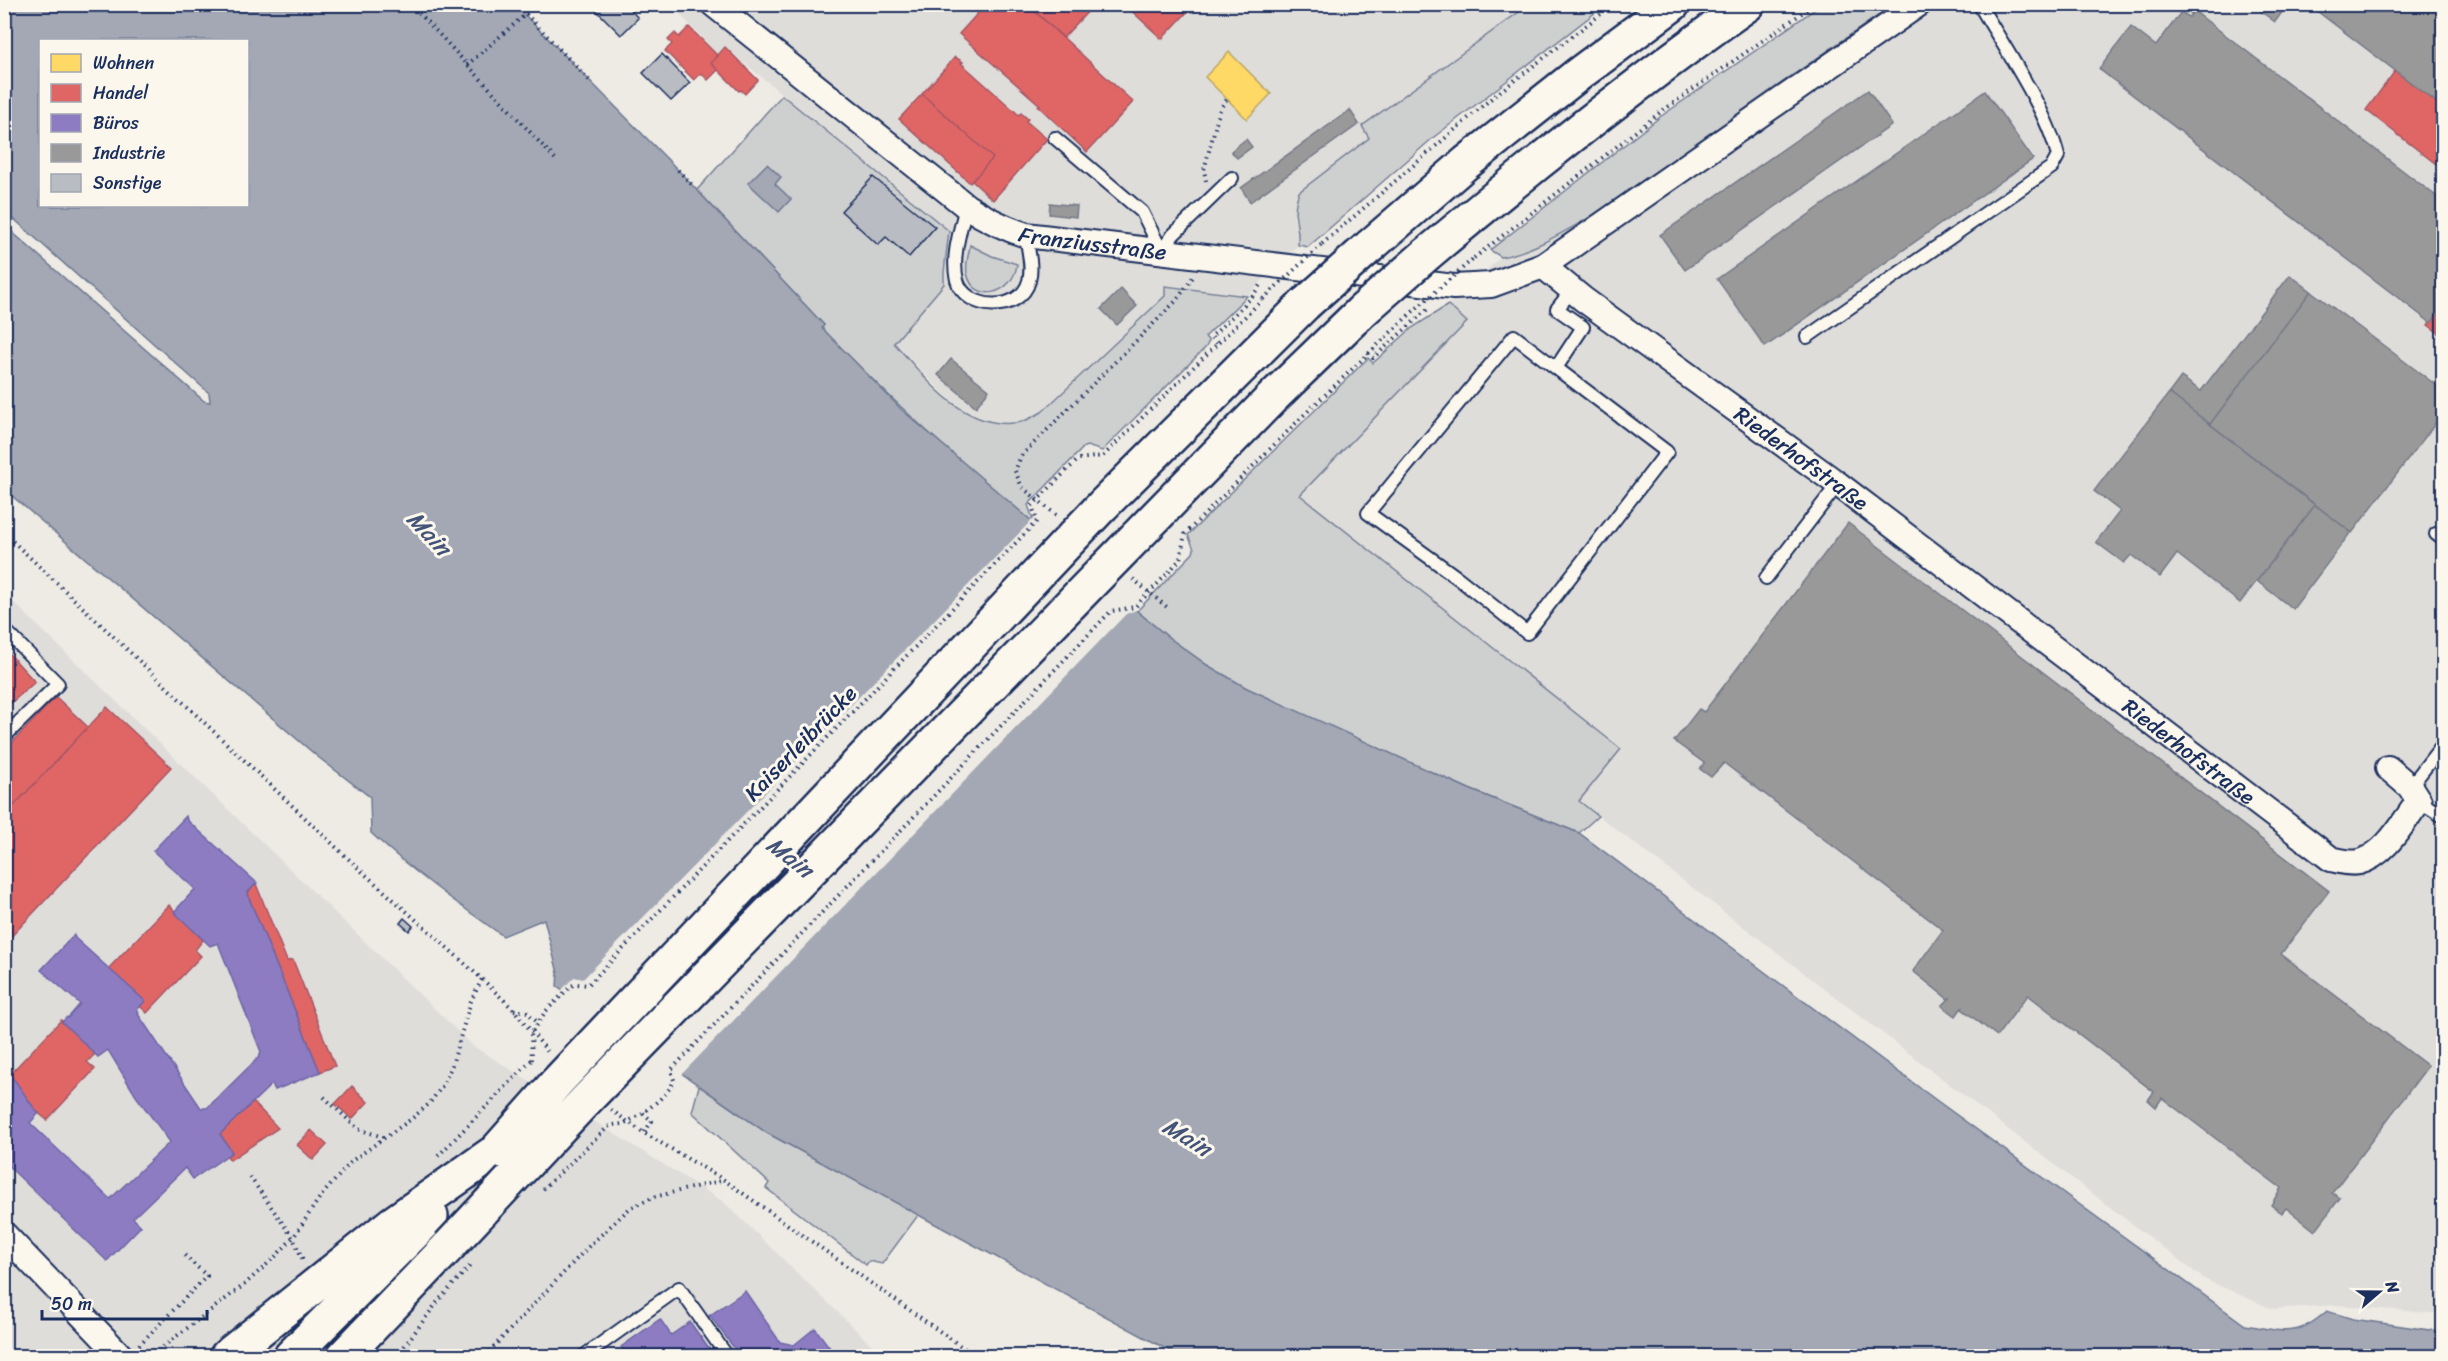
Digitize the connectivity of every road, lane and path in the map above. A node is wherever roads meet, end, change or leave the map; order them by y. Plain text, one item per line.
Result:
1 (411, 4) edge
2 (538, 4) edge
3 (713, 4) edge
4 (1614, 4) edge
5 (1673, 4) edge
6 (1748, 4) edge
7 (1815, 4) edge
8 (1919, 4) edge
9 (1979, 4) edge
10 (526, 15) junction
11 (467, 64) junction
12 (589, 80) dead end
13 (1227, 99) dead end
14 (1055, 138) dead end
15 (557, 161) dead end
16 (678, 170) dead end
17 (1232, 178) dead end
18 (693, 186) dead end
19 (1214, 195) junction
20 (966, 206) junction
21 (1026, 235) junction
22 (1162, 252) junction
23 (1207, 257) junction
24 (1543, 266) junction
25 (1572, 290) junction
26 (1252, 297) dead end
27 (1409, 325) dead end
28 (1807, 337) dead end
29 (1217, 343) junction
30 (1368, 353) junction
31 (1556, 368) junction
32 (1838, 484) junction
33 (1059, 517) dead end
34 (4, 533) edge
35 (1132, 578) dead end
36 (1766, 578) dead end
37 (1168, 608) dead end
38 (4, 629) edge
39 (4, 737) edge
40 (2444, 743) edge
41 (2388, 768) dead end
42 (2414, 794) junction
43 (2444, 817) edge
44 (482, 979) junction
45 (514, 1010) junction
46 (538, 1023) junction
47 (553, 1057) dead end
48 (532, 1060) dead end
49 (324, 1097) dead end
50 (606, 1106) dead end
51 (643, 1113) junction
52 (644, 1133) junction
53 (384, 1137) junction
54 (496, 1151) junction
55 (250, 1177) dead end
56 (724, 1180) junction
57 (540, 1192) dead end
58 (5, 1236) edge
59 (293, 1238) junction
60 (463, 1252) junction
61 (182, 1253) dead end
62 (303, 1260) dead end
63 (128, 1352) edge
64 (155, 1356) edge
65 (227, 1356) edge
66 (291, 1356) edge
67 (344, 1356) edge
68 (368, 1356) edge
69 (397, 1356) edge
70 (485, 1356) edge
71 (584, 1356) edge
72 (727, 1356) edge
73 (975, 1356) edge

1 - 11 path
2 - 10 path
3 - 20 street, Franziusstraße
4 - 29 path, bridge
5 - 54 highway, bridge
6 - 60 highway, bridge
7 - 30 path, bridge
8 - 24 street
9 - 28 lane
10 - 11 path
10 - 12 path
11 - 15 path
13 - 19 path
14 - 22 lane
16 - 18 path
17 - 19 lane
19 - 22 lane
20 - 21 street, Franziusstraße
20 - 21 lane
21 - 22 street, Franziusstraße
22 - 23 street, Franziusstraße
23 - 24 street, Franziusstraße
23 - 33 path
24 - 25 street, Riederhofstraße
25 - 31 lane
25 - 32 street, Riederhofstraße
26 - 29 path
27 - 30 path
29 - 46 path, Kaiserleibrücke, bridge
30 - 51 path, bridge
31 - 31 lane
32 - 36 lane
32 - 42 street, Riederhofstraße
34 - 44 path
35 - 37 path
38 - 39 lane
40 - 42 lane
41 - 42 street
42 - 43 lane
44 - 45 path
44 - 53 path
45 - 46 path
45 - 47 path
46 - 48 path, bridge
49 - 53 path
50 - 52 path
51 - 52 path
51 - 57 path, bridge
52 - 56 path
53 - 59 path
54 - 65 highway
54 - 66 highway
55 - 59 path
56 - 70 path
56 - 73 path
58 - 63 street
59 - 62 path
59 - 64 path
60 - 67 highway
60 - 68 highway
60 - 69 path, bridge
61 - 63 path
71 - 72 lane

